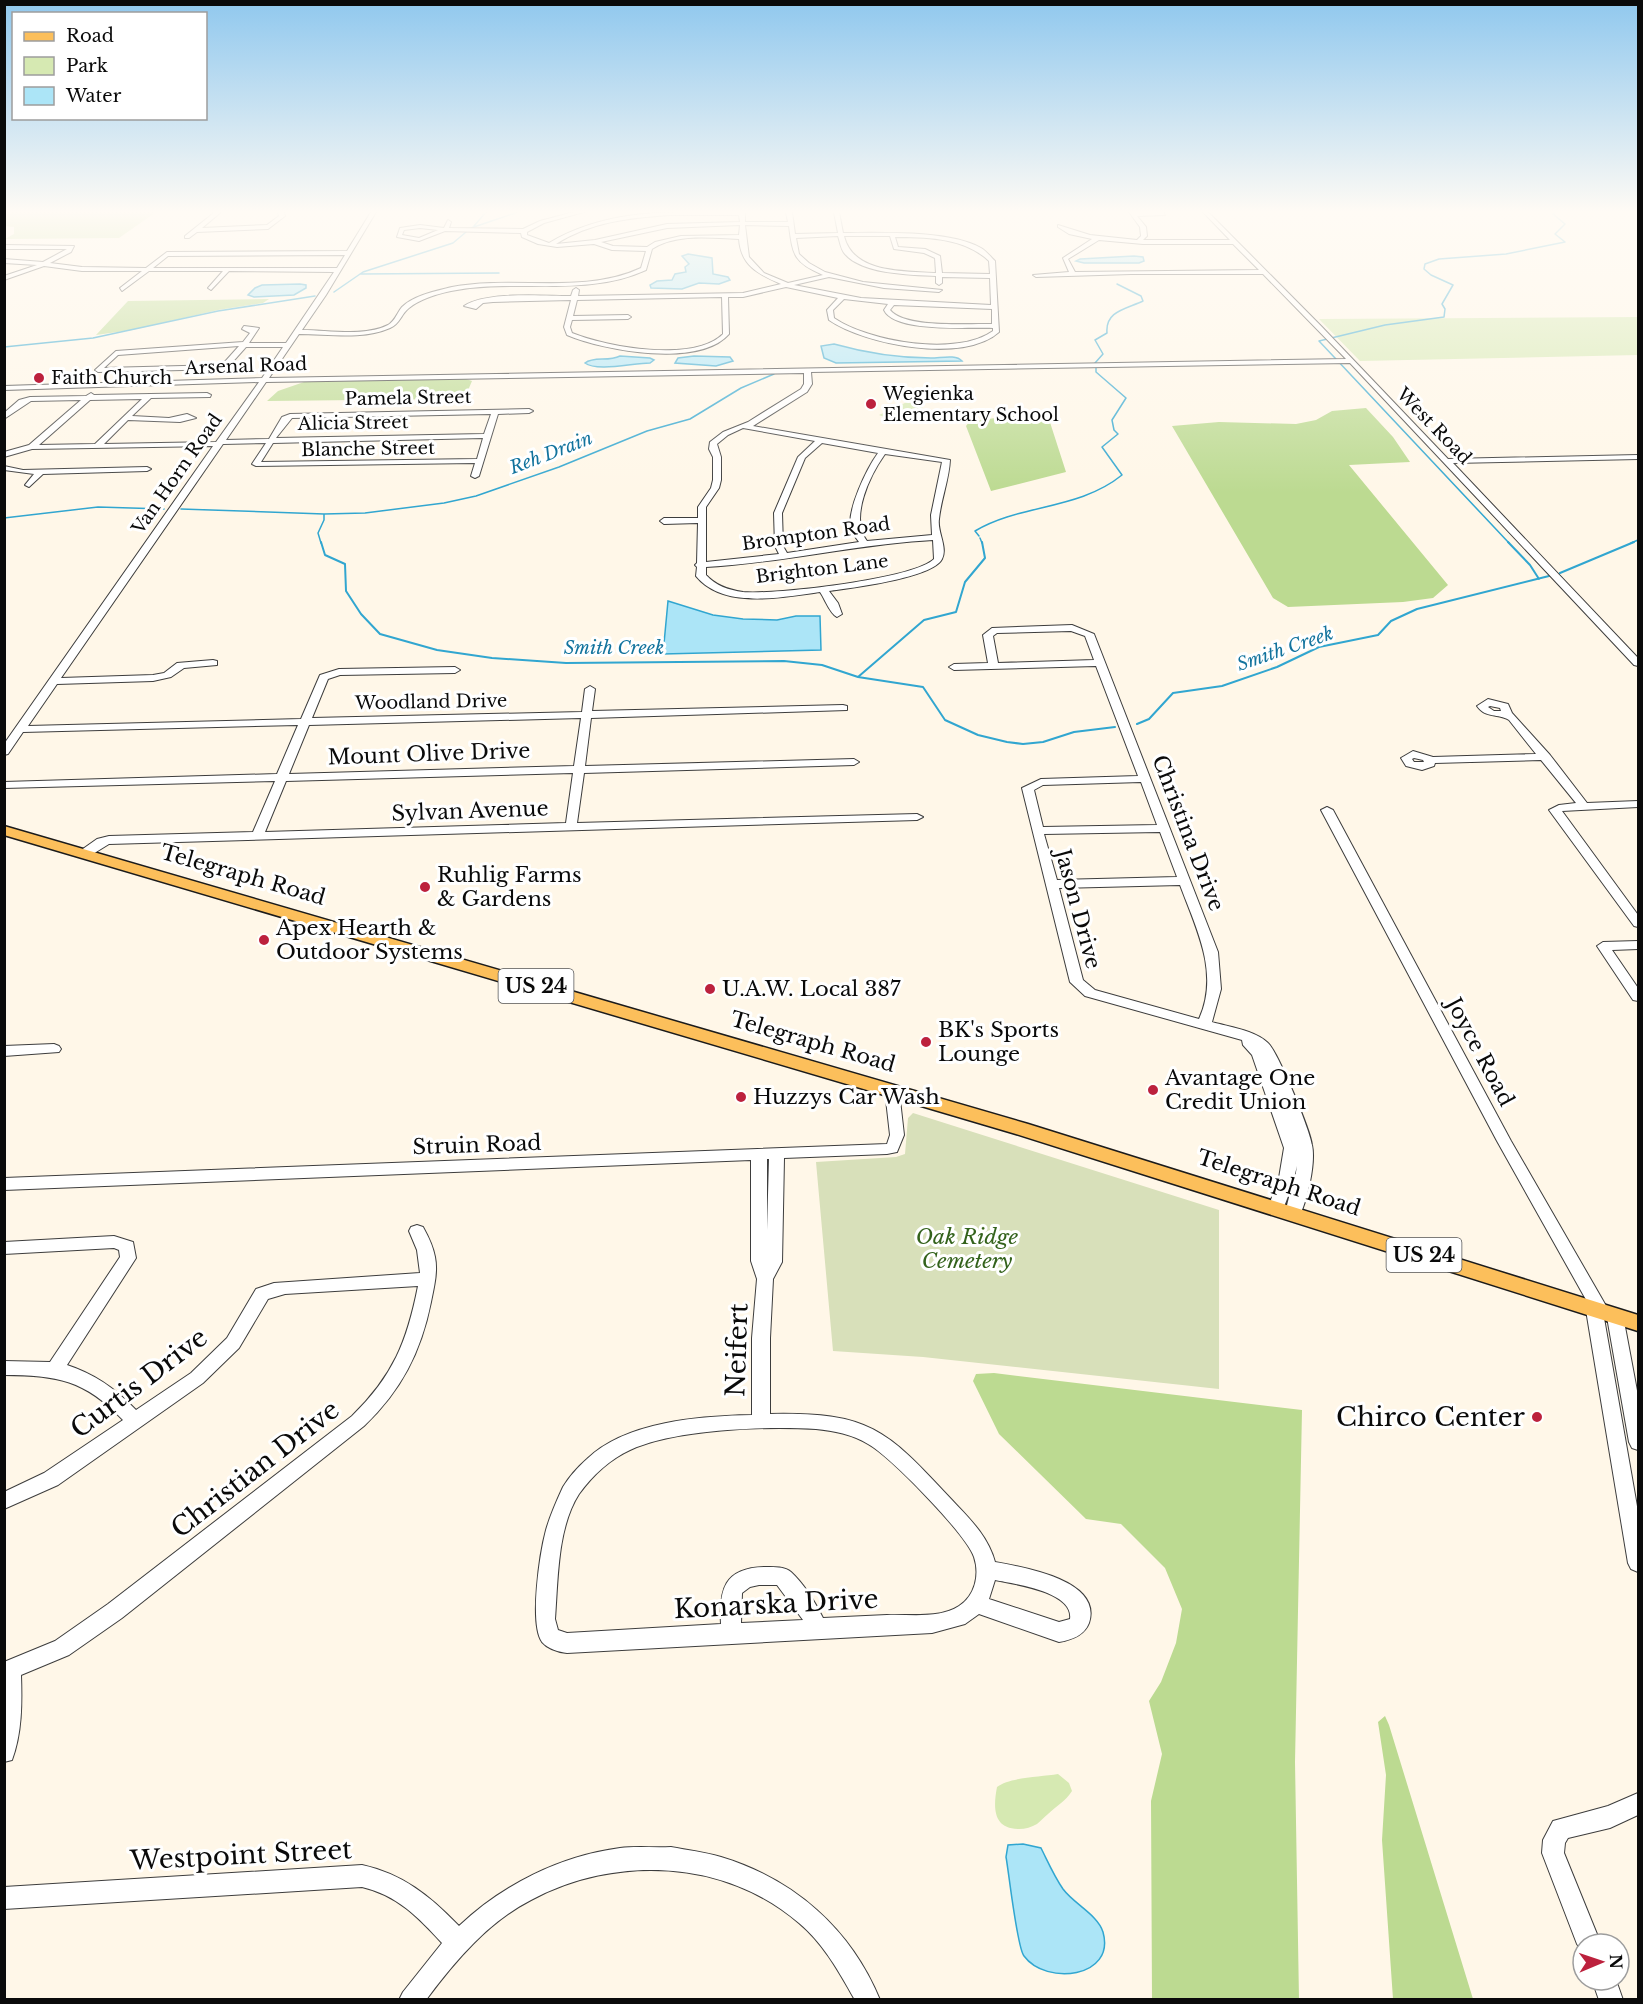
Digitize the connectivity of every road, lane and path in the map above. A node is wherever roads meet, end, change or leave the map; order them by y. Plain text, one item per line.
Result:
1 (314, 306) edge
2 (410, 306) edge
3 (572, 306) edge
4 (725, 306) edge
5 (833, 306) edge
6 (891, 306) edge
7 (927, 306) edge
8 (938, 306) joint
9 (1298, 306) edge
10 (995, 307) joint
11 (615, 317) dead end
12 (569, 318) junction
13 (996, 326) junction
14 (253, 332) dead end
15 (297, 332) junction
16 (244, 344) junction
17 (289, 344) junction
18 (969, 344) junction
19 (662, 352) junction
20 (670, 352) junction
21 (1352, 361) junction
22 (982, 367) junction
23 (797, 370) junction
24 (807, 370) junction
25 (660, 373) junction
26 (669, 373) junction
27 (263, 380) junction
28 (99, 385) junction
29 (4, 388) edge
30 (207, 394) dead end
31 (150, 395) junction
32 (785, 395) junction
33 (89, 397) junction
34 (794, 397) junction
35 (763, 409) junction
36 (529, 411) dead end
37 (772, 411) junction
38 (495, 412) junction
39 (4, 417) edge
40 (126, 418) junction
41 (172, 419) dead end
42 (744, 426) junction
43 (488, 436) junction
44 (272, 440) junction
45 (821, 440) junction
46 (219, 442) junction
47 (97, 446) junction
48 (32, 447) junction
49 (883, 452) junction
50 (4, 455) edge
51 (1638, 457) edge
52 (1447, 461) junction
53 (479, 462) junction
54 (4, 468) edge
55 (147, 470) dead end
56 (41, 471) junction
57 (475, 476) dead end
58 (29, 485) dead end
59 (701, 520) junction
60 (664, 521) dead end
61 (937, 537) junction
62 (865, 544) junction
63 (784, 555) junction
64 (699, 565) junction
65 (822, 588) junction
66 (837, 614) dead end
67 (1636, 659) edge
68 (213, 663) dead end
69 (1101, 663) junction
70 (994, 666) junction
71 (954, 667) dead end
72 (455, 670) dead end
73 (54, 681) junction
74 (590, 689) dead end
75 (843, 708) dead end
76 (1505, 713) dead end
77 (585, 715) junction
78 (304, 722) junction
79 (20, 729) junction
80 (4, 752) edge
81 (1546, 757) junction
82 (1430, 760) dead end
83 (854, 762) dead end
84 (579, 769) junction
85 (282, 777) junction
86 (1145, 779) junction
87 (4, 785) edge
88 (1638, 804) edge
89 (1584, 806) junction
90 (1327, 810) dead end
91 (917, 817) dead end
92 (571, 828) junction
93 (1164, 828) junction
94 (4, 830) edge
95 (1038, 831) junction
96 (257, 836) junction
97 (84, 854) junction
98 (1184, 881) junction
99 (1051, 884) junction
100 (1638, 923) edge
101 (1638, 945) edge
102 (1638, 997) edge
103 (1204, 1024) junction
104 (54, 1049) dead end
105 (4, 1051) edge
106 (892, 1090) junction
107 (777, 1154) junction
108 (759, 1155) junction
109 (4, 1184) edge
110 (1285, 1210) junction
111 (417, 1231) dead end
112 (4, 1248) edge
113 (765, 1279) junction
114 (428, 1280) junction
115 (1603, 1313) junction
116 (1638, 1323) edge
117 (4, 1368) edge
118 (55, 1369) junction
119 (135, 1421) junction
120 (761, 1422) junction
121 (1614, 1424) junction
122 (1637, 1435) edge
123 (1632, 1490) edge
124 (4, 1501) edge
125 (1638, 1563) edge
126 (987, 1576) junction
127 (976, 1604) junction
128 (817, 1629) junction
129 (731, 1634) junction
130 (7, 1671) edge
131 (4, 1752) edge
132 (1638, 1804) edge
133 (4, 1898) edge
134 (1584, 1932) edge
135 (458, 1942) junction
136 (411, 2000) edge
137 (868, 2000) edge

1 - 15 street, Van Horn Road
2 - 15 street
3 - 12 street
4 - 20 street
5 - 18 street
6 - 13 street
7 - 8 street
8 - 10 street
9 - 21 street, West Road
10 - 13 street
11 - 12 street
12 - 19 street
13 - 18 street
14 - 16 street
15 - 17 street, Van Horn Road
16 - 16 street
16 - 17 street
17 - 27 street, Van Horn Road
18 - 22 street
19 - 20 street
19 - 25 street
20 - 26 street
21 - 22 street, Arsenal Road
21 - 52 street, West Road
22 - 24 street, Arsenal Road
23 - 24 street, Arsenal Road
23 - 26 street, Arsenal Road
23 - 32 street
24 - 34 street
25 - 26 street, Arsenal Road
25 - 27 street, Arsenal Road
27 - 28 street, Arsenal Road
27 - 46 street, Van Horn Road
28 - 29 street, Arsenal Road
28 - 33 street
30 - 31 street
31 - 33 street
31 - 40 street
32 - 34 street
32 - 35 street
33 - 39 street
33 - 48 street
34 - 37 street
35 - 37 street
35 - 42 street
36 - 38 street, Pamela Street
37 - 42 street
38 - 43 street
38 - 44 street, Pamela Street
40 - 41 street
40 - 47 street
42 - 45 street
42 - 59 street
43 - 44 street, Alicia Street
43 - 53 street
44 - 46 street, Alicia Street
44 - 53 street, Blanche Street
45 - 49 street
45 - 63 street
46 - 47 street, Alicia Street
46 - 73 street, Van Horn Road
47 - 48 street, Alicia Street
48 - 50 street, Alicia Street
49 - 61 street
49 - 62 street
51 - 52 street
52 - 67 street, West Road
53 - 57 street
54 - 56 street
55 - 56 street
56 - 58 street
59 - 60 street
59 - 64 street
61 - 62 street, Brompton Road
61 - 65 street, Brighton Lane
62 - 63 street, Brompton Road
63 - 64 street, Brompton Road
64 - 65 street, Brighton Lane
65 - 66 street
68 - 73 street
69 - 70 street
69 - 70 street, Christina Drive
69 - 86 street, Christina Drive
70 - 71 street
72 - 78 street
73 - 79 street, Van Horn Road
74 - 77 street
75 - 77 street, Woodland Drive
76 - 81 street
77 - 78 street, Woodland Drive
77 - 84 street
78 - 79 street, Woodland Drive
78 - 85 street
79 - 80 street, Van Horn Road
81 - 82 street
81 - 89 street
83 - 84 street, Mount Olive Drive
84 - 85 street, Mount Olive Drive
84 - 92 street
85 - 87 street, Mount Olive Drive
85 - 96 street
86 - 93 street, Christina Drive
86 - 95 street, Jason Drive
88 - 89 street
89 - 100 street
90 - 115 street, Joyce Road
91 - 92 street, Sylvan Avenue
92 - 96 street, Sylvan Avenue
93 - 95 street
93 - 98 street, Christina Drive
94 - 97 main road, Telegraph Road / US 24
95 - 99 street, Jason Drive
96 - 97 street, Sylvan Avenue
97 - 106 main road, Telegraph Road / US 24
98 - 99 street
98 - 103 street, Christina Drive
99 - 103 street, Jason Drive
101 - 102 street
103 - 110 street
104 - 105 street
106 - 107 street, Struin Road
106 - 110 main road, Telegraph Road / US 24
107 - 108 street, Struin Road
107 - 113 street, Neifert
108 - 109 street, Struin Road
108 - 113 street, Neifert
110 - 115 main road, Telegraph Road / US 24
111 - 114 street, Christian Drive
112 - 118 street
113 - 120 street, Neifert
114 - 119 street, Curtis Drive
114 - 130 street, Christian Drive
115 - 116 main road, Telegraph Road / US 24
115 - 121 street
115 - 122 street
117 - 118 street
118 - 119 street
119 - 124 street, Curtis Drive
120 - 126 street
120 - 129 street, Konarska Drive
121 - 122 street
121 - 123 street
123 - 125 street
126 - 127 street
126 - 127 street
127 - 128 street, Konarska Drive
128 - 129 street, Konarska Drive
128 - 129 street
130 - 131 street
132 - 134 street
133 - 135 street, Westpoint Street
135 - 136 street
135 - 137 street

